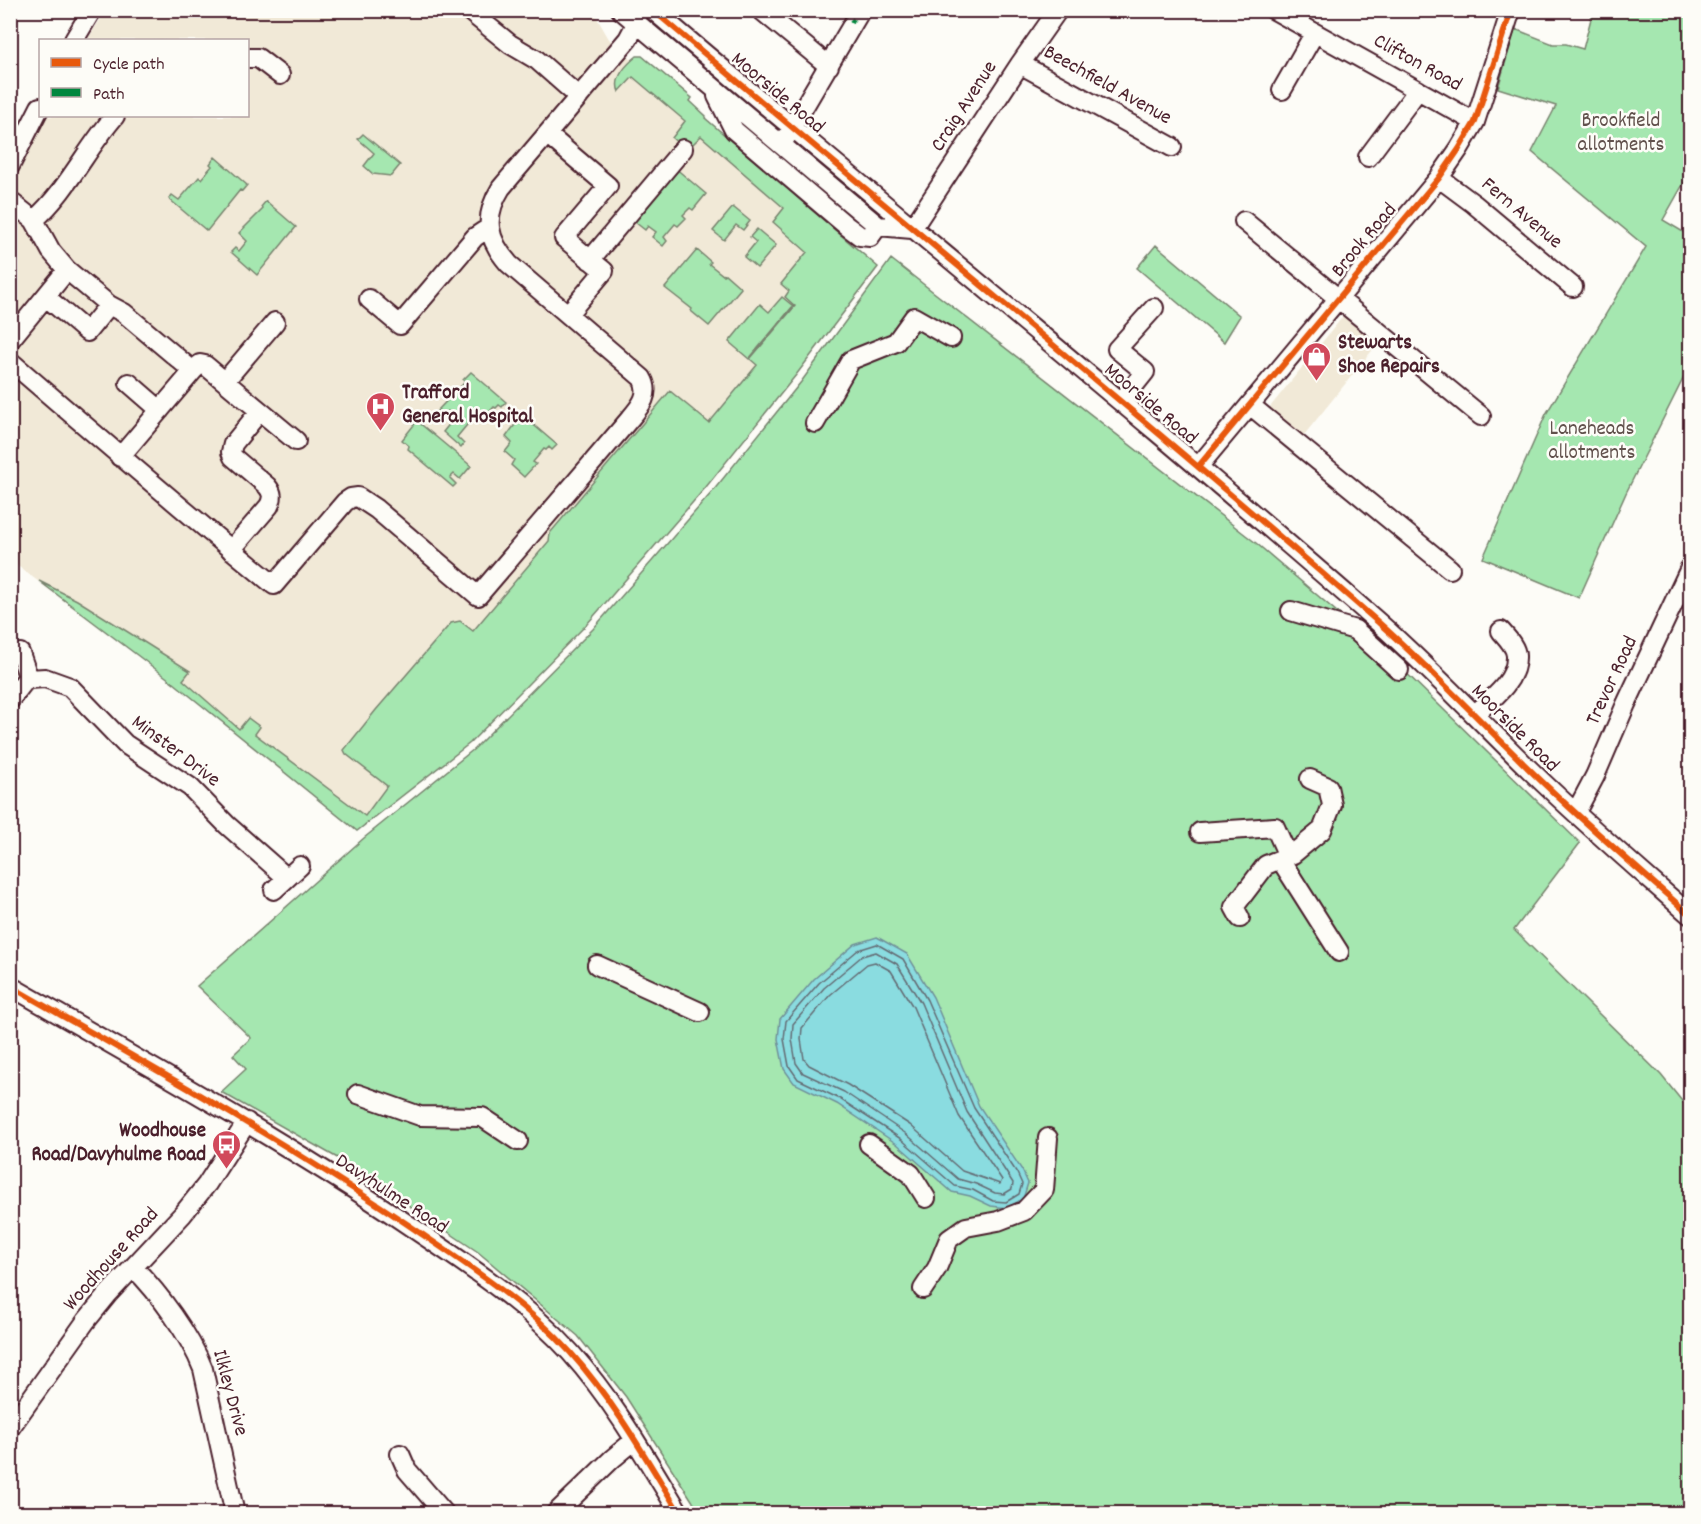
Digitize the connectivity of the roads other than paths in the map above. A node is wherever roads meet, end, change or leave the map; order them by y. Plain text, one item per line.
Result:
1 (92, 10) edge
2 (468, 10) edge
3 (621, 10) edge
4 (653, 10) edge
5 (761, 10) edge
6 (861, 10) edge
7 (1058, 10) edge
8 (1274, 10) edge
9 (1511, 10) edge
10 (636, 17) edge
11 (1314, 34) junction
12 (75, 39) edge
13 (249, 58) edge
14 (1020, 64) junction
15 (829, 66) junction
16 (280, 75) dead end
17 (714, 90) junction
18 (1282, 90) dead end
19 (1418, 90) junction
20 (579, 97) junction
21 (39, 109) edge
22 (114, 117) edge
23 (1475, 122) junction
24 (792, 129) junction
25 (548, 135) junction
26 (780, 145) junction
27 (17, 147) edge
28 (1172, 147) dead end
29 (683, 149) dead end
30 (1368, 157) dead end
31 (10, 166) edge
32 (1438, 178) junction
33 (10, 201) edge
34 (34, 219) junction
35 (1245, 221) dead end
36 (878, 226) junction
37 (490, 230) junction
38 (912, 230) junction
39 (590, 260) junction
40 (67, 270) junction
41 (1573, 287) dead end
42 (46, 297) junction
43 (1339, 298) junction
44 (369, 299) dead end
45 (109, 305) junction
46 (1154, 308) dead end
47 (568, 314) junction
48 (274, 322) dead end
49 (951, 339) dead end
50 (10, 340) edge
51 (10, 362) edge
52 (193, 371) junction
53 (225, 381) junction
54 (129, 383) dead end
55 (1121, 402) junction
56 (1250, 405) junction
57 (160, 410) junction
58 (260, 411) junction
59 (1481, 416) dead end
60 (815, 423) dead end
61 (296, 441) dead end
62 (120, 457) junction
63 (1198, 466) junction
64 (231, 550) junction
65 (1690, 568) edge
66 (1450, 569) dead end
67 (1291, 611) dead end
68 (1501, 632) dead end
69 (20, 653) dead end
70 (1399, 670) dead end
71 (29, 679) junction
72 (10, 699) edge
73 (1475, 714) junction
74 (1310, 779) dead end
75 (1575, 812) junction
76 (1200, 832) dead end
77 (1284, 857) junction
78 (300, 866) dead end
79 (1690, 915) edge
80 (1240, 918) dead end
81 (1339, 952) dead end
82 (597, 965) dead end
83 (10, 986) edge
84 (700, 1012) dead end
85 (358, 1094) dead end
86 (247, 1122) junction
87 (1048, 1138) dead end
88 (518, 1140) dead end
89 (869, 1144) dead end
90 (926, 1198) dead end
91 (133, 1267) junction
92 (923, 1289) dead end
93 (10, 1428) edge
94 (635, 1440) junction
95 (400, 1454) dead end
96 (235, 1514) edge
97 (445, 1514) edge
98 (555, 1514) edge
99 (680, 1514) edge

1 - 12 street
2 - 20 street
3 - 10 street, Moorside Road
4 - 24 street, Moorside Road
5 - 15 street
6 - 15 street
7 - 14 street, Craig Avenue
8 - 11 street, Clifton Road
9 - 23 street, Brook Road
10 - 17 street, Moorside Road
10 - 20 street
11 - 18 street
11 - 19 street, Clifton Road
13 - 16 street
14 - 28 street, Beechfield Avenue
14 - 38 street, Craig Avenue
15 - 24 street
17 - 26 street, Moorside Road
17 - 36 street
19 - 23 street, Clifton Road
19 - 30 street
20 - 25 street
21 - 27 street
22 - 34 street
23 - 32 street, Brook Road
24 - 26 street
24 - 38 street, Moorside Road
25 - 37 street
25 - 39 street
26 - 36 street, Moorside Road
27 - 31 street
29 - 39 street
32 - 41 street, Fern Avenue
32 - 43 street, Brook Road
33 - 34 street
34 - 40 street
35 - 43 street
36 - 38 street
37 - 44 street
37 - 47 street
38 - 55 street, Moorside Road
39 - 47 street
40 - 42 street
40 - 45 street
42 - 45 street
42 - 50 street
43 - 56 street, Brook Road
43 - 59 street
45 - 52 street
46 - 55 street
47 - 64 street
48 - 53 street
49 - 60 street
51 - 62 street
52 - 53 street
52 - 57 street
53 - 58 street
54 - 57 street
55 - 63 street, Moorside Road
56 - 63 street, Brook Road
56 - 66 street
57 - 62 street
58 - 61 street
58 - 64 street
62 - 64 street
63 - 73 street, Moorside Road
65 - 75 street, Trevor Road
67 - 70 street
68 - 73 street
69 - 71 street
71 - 72 street
71 - 78 street, Minster Drive
73 - 75 street, Moorside Road
74 - 77 street
75 - 79 street, Moorside Road
76 - 77 street
77 - 80 street
77 - 81 street
82 - 84 street
83 - 86 street, Davyhulme Road
85 - 88 street
86 - 91 street, Woodhouse Road
86 - 94 street, Davyhulme Road
87 - 92 street
89 - 90 street
91 - 93 street, Woodhouse Road
91 - 96 street, Ilkley Drive
94 - 98 street
94 - 99 street, Davyhulme Road
95 - 97 street

